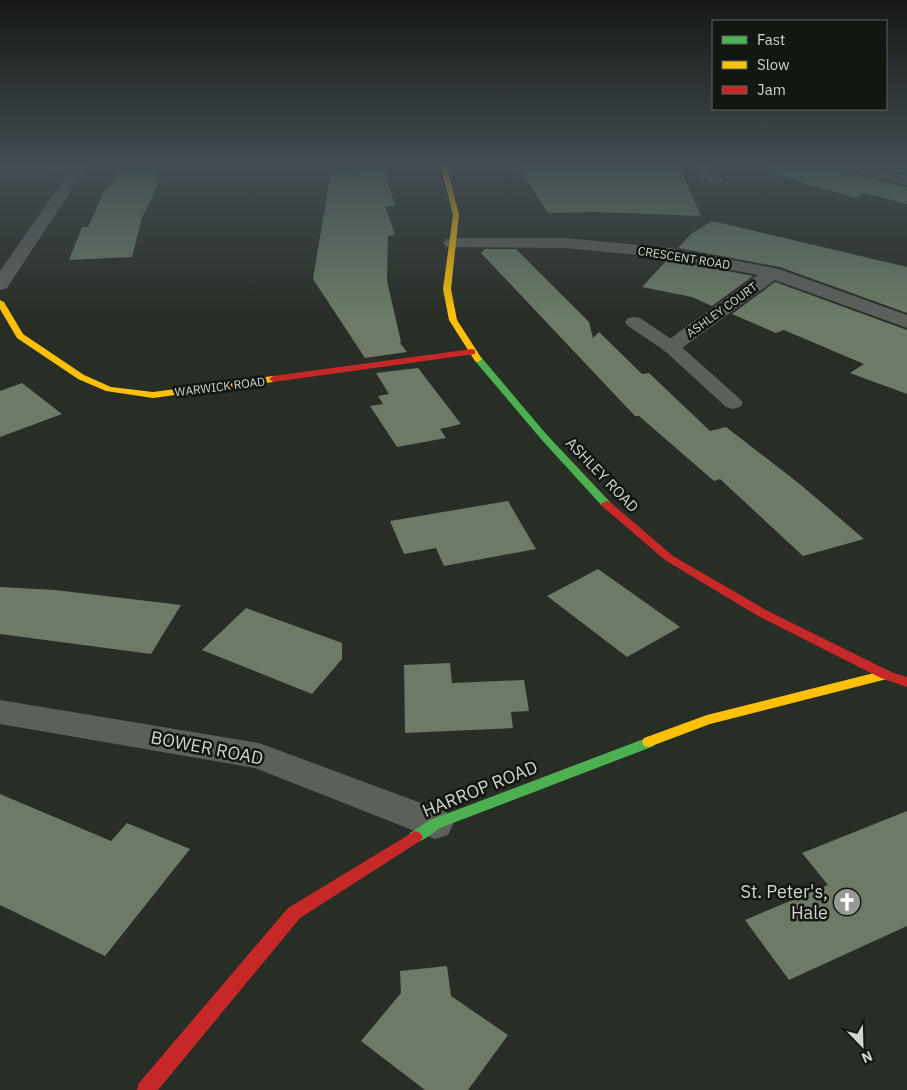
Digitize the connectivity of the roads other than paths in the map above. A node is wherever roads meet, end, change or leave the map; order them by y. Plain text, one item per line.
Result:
1 (48, 214) edge
2 (456, 214) edge
3 (452, 243) junction
4 (773, 273) junction
5 (0, 284) edge
6 (0, 302) edge
7 (634, 322) dead end
8 (907, 322) edge
9 (670, 347) junction
10 (472, 352) junction
11 (732, 403) dead end
12 (886, 675) junction
13 (907, 682) edge
14 (0, 712) edge
15 (435, 824) junction
16 (146, 1090) edge

1 - 5 street
2 - 3 main road, ASHLEY ROAD
3 - 4 street, CRESCENT ROAD
3 - 10 main road, ASHLEY ROAD
4 - 8 street, CRESCENT ROAD
4 - 9 street, ASHLEY COURT
6 - 10 main road, WARWICK ROAD
7 - 9 lane
9 - 11 lane
10 - 12 main road, ASHLEY ROAD
12 - 13 main road, ASHLEY ROAD
12 - 15 main road, HARROP ROAD
14 - 15 street, BOWER ROAD
15 - 16 main road, HARROP ROAD

